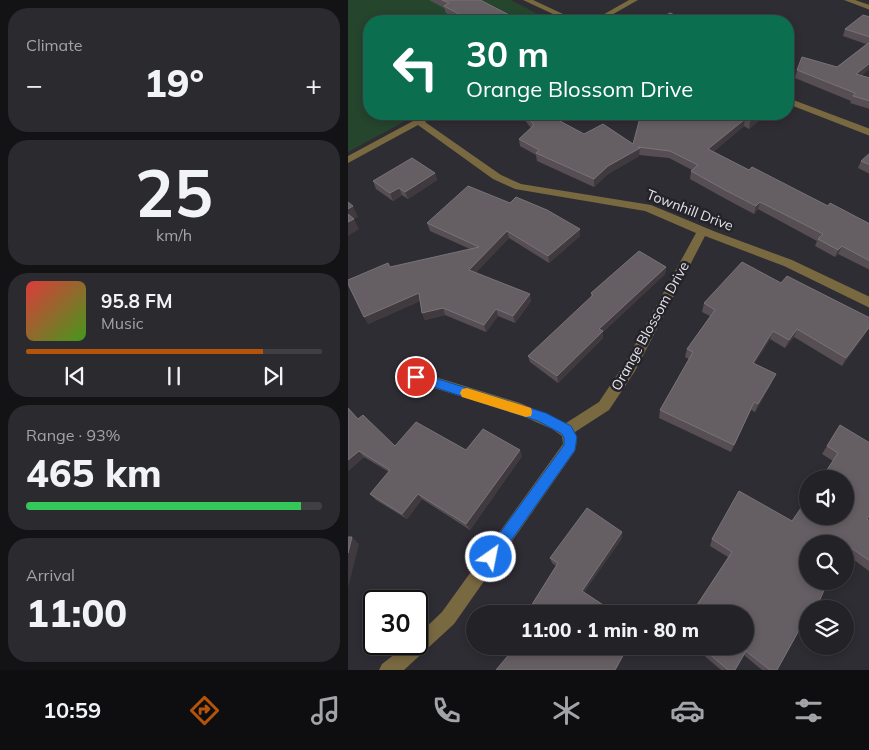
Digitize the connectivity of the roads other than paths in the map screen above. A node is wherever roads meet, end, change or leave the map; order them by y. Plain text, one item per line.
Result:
1 (527, 0) edge
2 (634, 0) edge
3 (848, 0) edge
4 (870, 8) edge
5 (561, 15) edge
6 (607, 15) edge
7 (794, 103) edge
8 (418, 121) joint
9 (870, 133) edge
10 (348, 160) edge
11 (702, 231) junction
12 (870, 303) edge
13 (416, 377) dead end
14 (566, 430) junction
15 (388, 670) edge

1 - 5 street
2 - 6 street
3 - 4 street
7 - 9 street
8 - 10 street
8 - 11 street, Townhill Drive
11 - 12 street, Townhill Drive
11 - 14 street, Orange Blossom Drive
13 - 14 street
14 - 15 street

